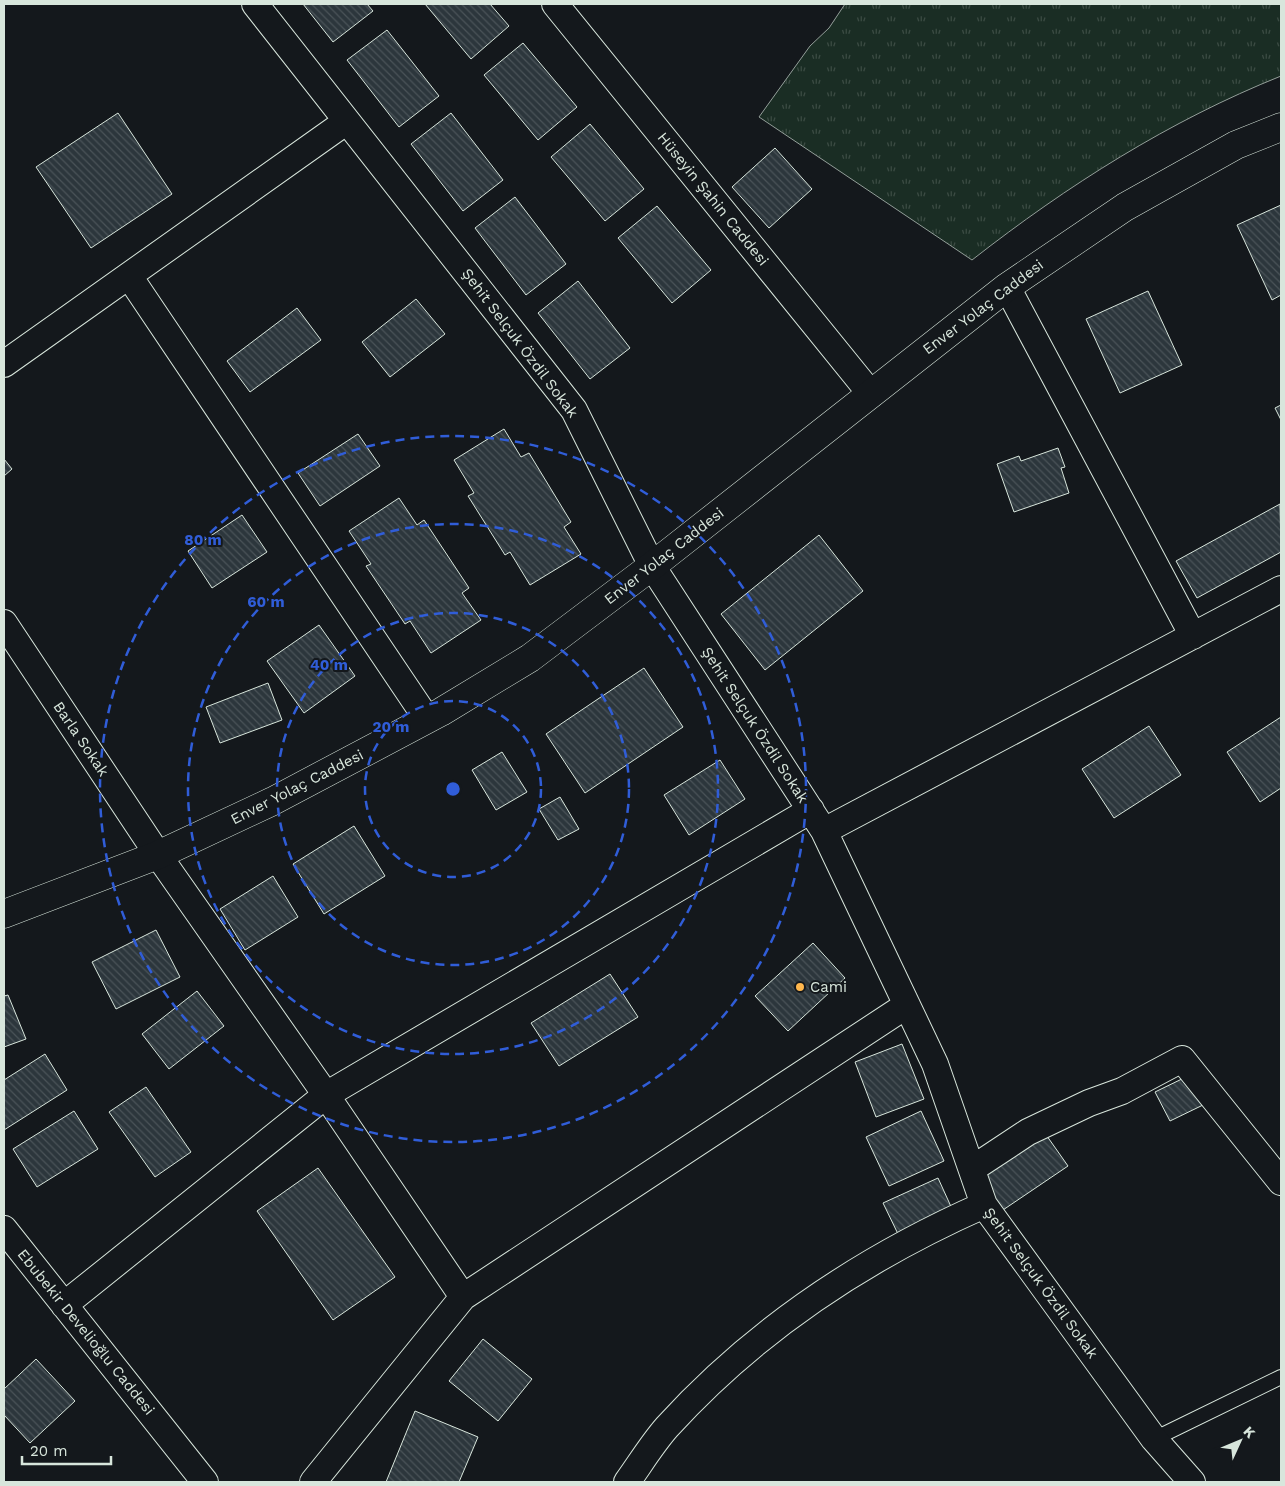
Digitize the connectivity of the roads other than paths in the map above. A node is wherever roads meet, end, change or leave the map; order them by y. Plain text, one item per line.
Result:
1 (255, 4) edge
2 (555, 4) edge
3 (347, 121) junction
4 (1281, 127) edge
5 (129, 276) junction
6 (1007, 287) junction
7 (4, 364) edge
8 (871, 394) junction
9 (652, 566) junction
10 (1281, 589) edge
11 (4, 623) edge
12 (1193, 636) junction
13 (427, 719) junction
14 (818, 821) junction
15 (158, 855) junction
16 (4, 914) edge
17 (907, 1005) junction
18 (326, 1095) junction
19 (972, 1169) junction
20 (1281, 1182) edge
21 (984, 1205) junction
22 (4, 1229) edge
23 (463, 1297) junction
24 (64, 1305) junction
25 (1281, 1377) edge
26 (1154, 1439) junction
27 (206, 1482) edge
28 (314, 1482) edge
29 (627, 1482) edge
30 (1192, 1482) edge

1 - 3 street, Şehit Selçuk Özdil Sokak
2 - 8 street, Hüseyin Şahin Caddesi
3 - 5 street
3 - 9 street, Şehit Selçuk Özdil Sokak
4 - 6 street, Enver Yolaç Caddesi
5 - 7 street
5 - 13 street
6 - 8 street, Enver Yolaç Caddesi
6 - 12 street
8 - 9 street, Enver Yolaç Caddesi
9 - 13 street, Enver Yolaç Caddesi
9 - 14 street, Şehit Selçuk Özdil Sokak
10 - 12 street
11 - 15 street, Barla Sokak
12 - 14 street
13 - 15 street, Enver Yolaç Caddesi
14 - 17 street, Şehit Selçuk Özdil Sokak
14 - 18 street
15 - 16 street, Enver Yolaç Caddesi
15 - 18 street, Barla Sokak
17 - 19 street, Şehit Selçuk Özdil Sokak
17 - 23 street
18 - 23 street, Barla Sokak
18 - 24 street
19 - 20 street
19 - 21 street, Şehit Selçuk Özdil Sokak
21 - 26 street, Şehit Selçuk Özdil Sokak
21 - 29 street
22 - 24 street, Ebubekir Develioğlu Caddesi
23 - 28 street
24 - 27 street, Ebubekir Develioğlu Caddesi
25 - 26 lane
26 - 30 street, Şehit Selçuk Özdil Sokak

